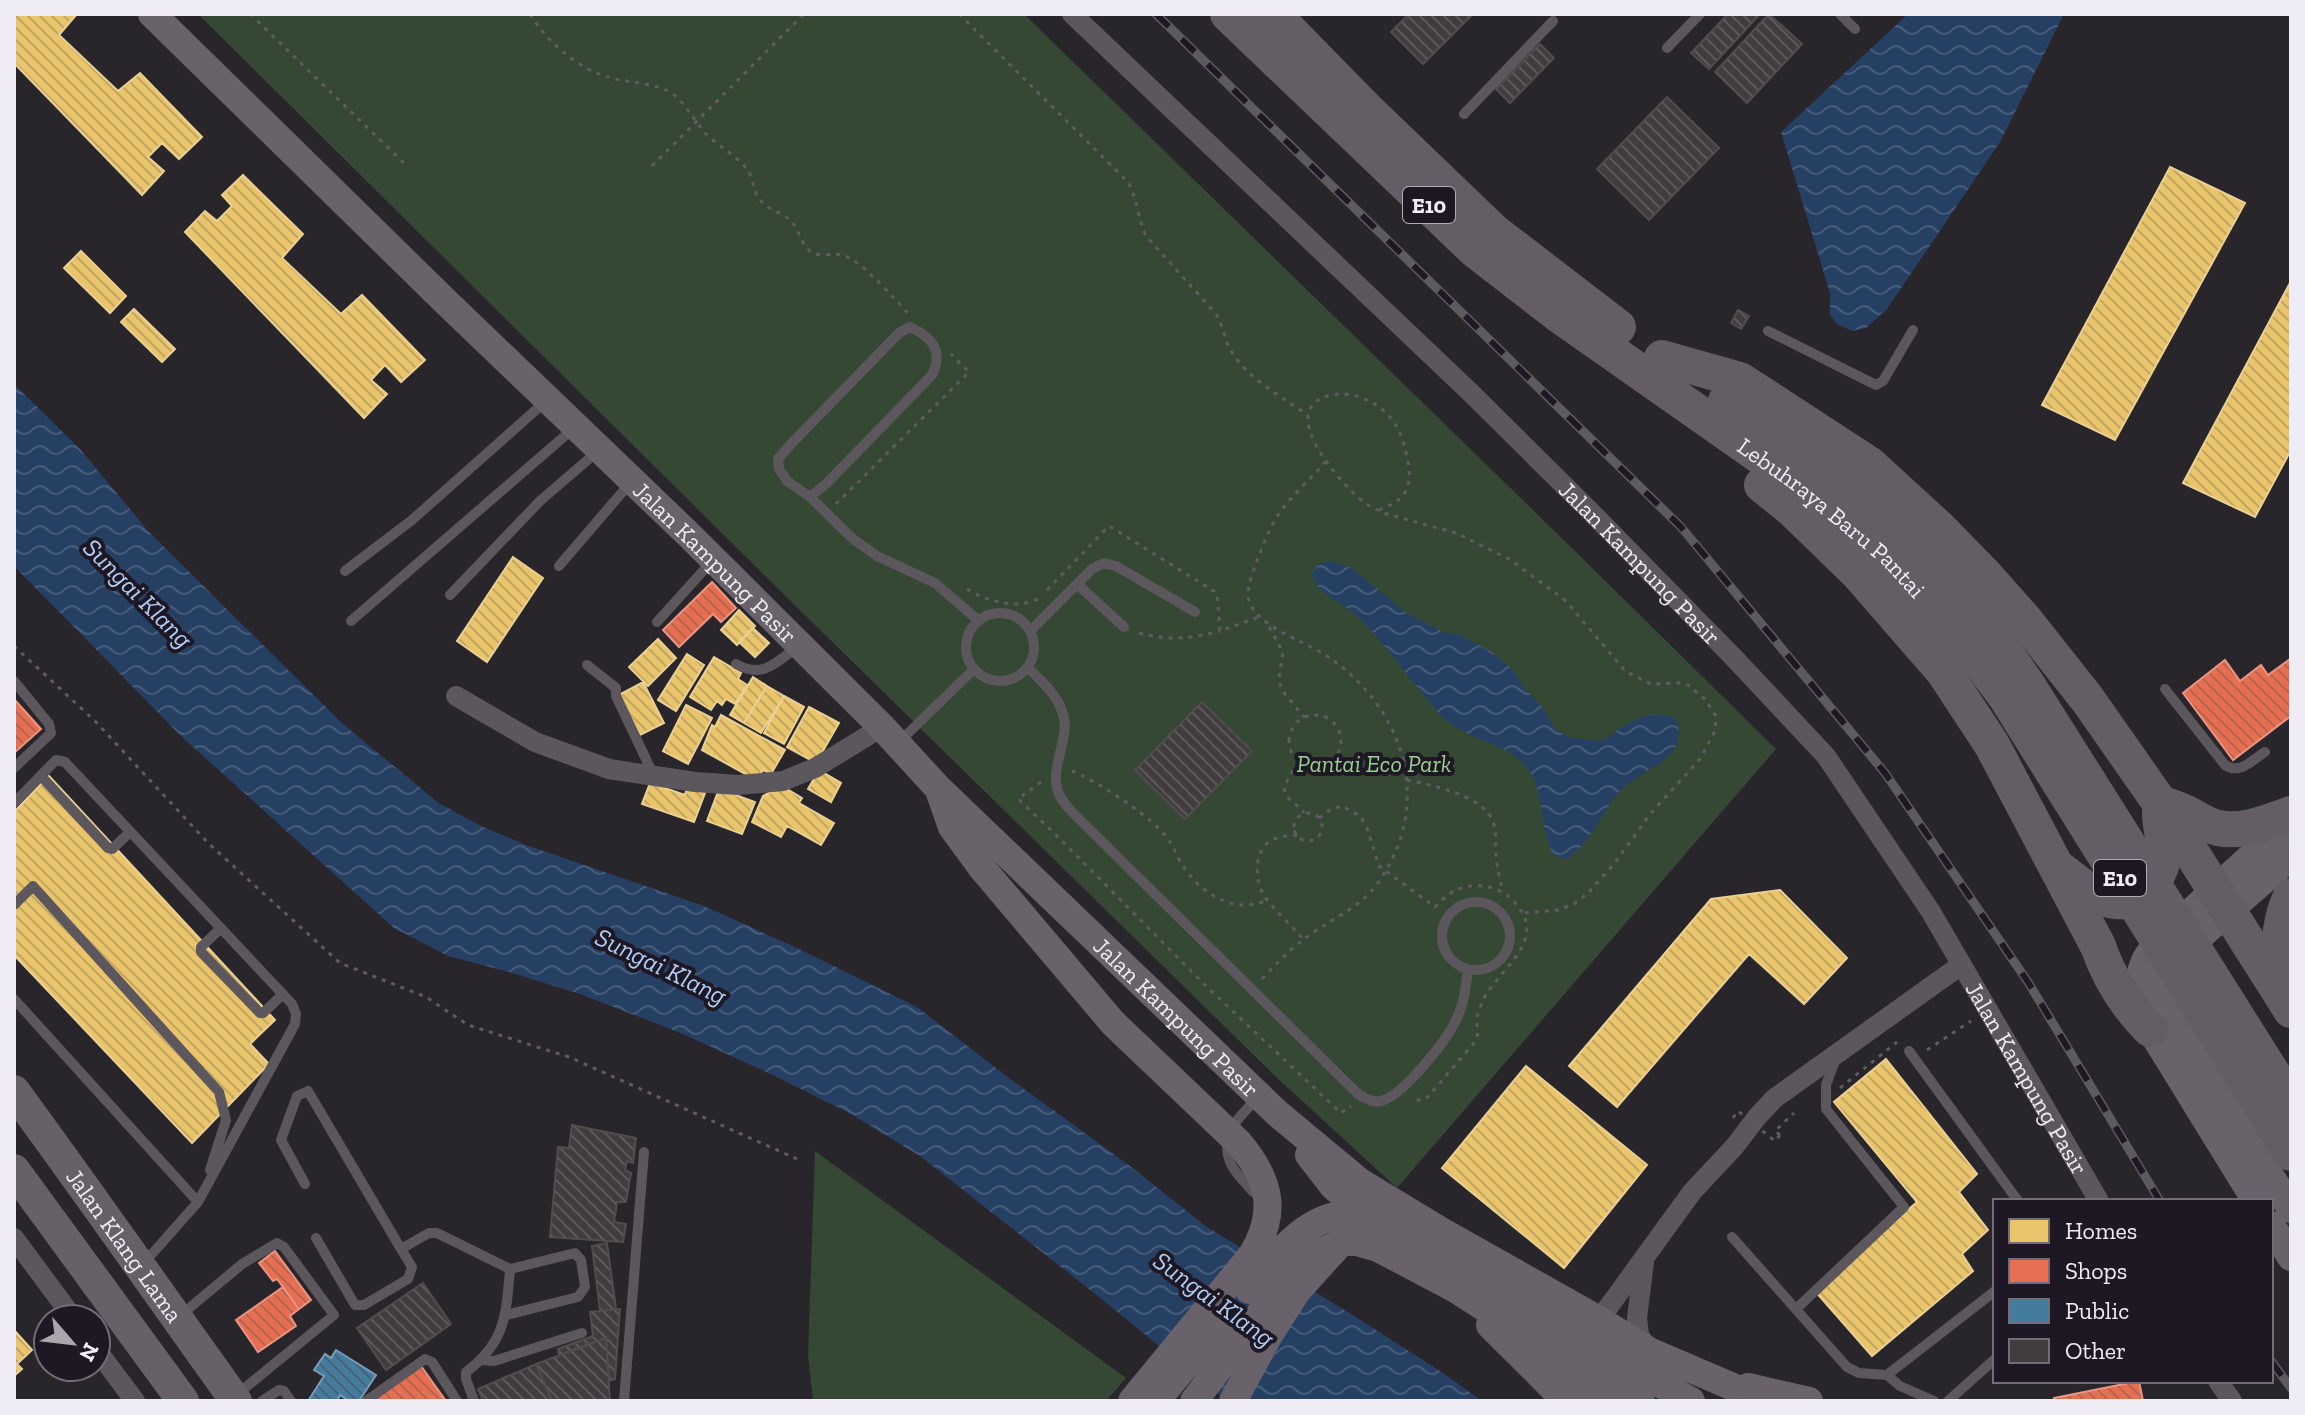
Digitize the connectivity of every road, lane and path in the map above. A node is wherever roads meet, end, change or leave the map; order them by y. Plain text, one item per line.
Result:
1 (152, 14) edge
2 (250, 14) edge
3 (530, 14) edge
4 (804, 14) edge
5 (959, 14) edge
6 (1072, 14) edge
7 (1228, 14) edge
8 (1273, 14) edge
9 (1700, 14) edge
10 (1840, 14) edge
11 (1553, 21) dead end
12 (1855, 29) dead end
13 (1667, 48) dead end
14 (1464, 114) dead end
15 (697, 120) junction
16 (407, 166) dead end
17 (652, 166) dead end
18 (913, 318) dead end
19 (1913, 330) dead end
20 (1768, 331) dead end
21 (946, 350) dead end
22 (1654, 367) junction
23 (548, 400) junction
24 (1308, 415) junction
25 (576, 427) junction
26 (600, 450) junction
27 (1327, 461) junction
28 (633, 481) junction
29 (810, 497) junction
30 (832, 507) dead end
31 (1379, 510) junction
32 (713, 559) junction
33 (559, 566) dead end
34 (345, 571) dead end
35 (1077, 584) junction
36 (963, 587) dead end
37 (450, 595) dead end
38 (1948, 602) junction
39 (1195, 612) dead end
40 (1259, 617) junction
41 (351, 621) dead end
42 (979, 621) junction
43 (657, 622) dead end
44 (1267, 623) junction
45 (1124, 627) joint
46 (1030, 631) junction
47 (1220, 631) junction
48 (799, 645) junction
49 (14, 646) edge
50 (736, 664) dead end
51 (587, 665) dead end
52 (1027, 667) junction
53 (974, 669) junction
54 (14, 681) edge
55 (2165, 689) dead end
56 (456, 696) dead end
57 (1304, 717) junction
58 (890, 735) junction
59 (2265, 752) dead end
60 (1300, 763) junction
61 (14, 768) edge
62 (1056, 770) junction
63 (41, 776) junction
64 (654, 776) junction
65 (1407, 780) junction
66 (937, 787) junction
67 (14, 803) edge
68 (2160, 803) junction
69 (1304, 814) junction
70 (2291, 814) edge
71 (1319, 818) junction
72 (2291, 821) edge
73 (130, 832) junction
74 (1297, 835) junction
75 (2291, 856) edge
76 (2054, 865) junction
77 (1385, 871) junction
78 (1503, 892) junction
79 (2291, 896) edge
80 (1269, 901) junction
81 (2221, 901) junction
82 (14, 905) edge
83 (1523, 913) junction
84 (221, 928) junction
85 (1303, 939) junction
86 (2098, 946) junction
87 (1961, 965) junction
88 (1468, 969) junction
89 (2154, 969) junction
90 (1252, 991) junction
91 (283, 994) junction
92 (14, 999) edge
93 (2287, 1003) edge
94 (1987, 1011) junction
95 (2150, 1029) junction
96 (1837, 1053) junction
97 (1912, 1054) junction
98 (14, 1091) edge
99 (1826, 1099) junction
100 (1405, 1103) dead end
101 (2291, 1103) edge
102 (1269, 1104) junction
103 (1351, 1106) dead end
104 (1794, 1113) dead end
105 (1733, 1118) dead end
106 (644, 1152) dead end
107 (2291, 1153) edge
108 (797, 1159) dead end
109 (14, 1170) edge
110 (305, 1184) dead end
111 (1253, 1192) dead end
112 (2017, 1199) edge
113 (2098, 1199) edge
114 (2255, 1199) edge
115 (198, 1202) junction
116 (2291, 1209) edge
117 (2273, 1228) edge
118 (1732, 1237) dead end
119 (14, 1238) edge
120 (316, 1238) dead end
121 (1342, 1242) junction
122 (401, 1249) junction
123 (2291, 1257) edge
124 (1644, 1258) junction
125 (141, 1265) junction
126 (510, 1269) junction
127 (1258, 1278) junction
128 (1454, 1288) junction
129 (1224, 1292) junction
130 (1993, 1293) edge
131 (62, 1303) edge
132 (1796, 1309) junction
133 (506, 1315) junction
134 (177, 1319) junction
135 (1599, 1320) junction
136 (582, 1333) dead end
137 (1512, 1338) junction
138 (1649, 1351) junction
139 (482, 1360) junction
140 (1993, 1361) edge
141 (112, 1370) edge
142 (1887, 1375) junction
143 (2219, 1383) edge
144 (1698, 1389) edge
145 (244, 1400) edge
146 (135, 1401) edge
147 (183, 1401) edge
148 (291, 1401) edge
149 (366, 1401) edge
150 (457, 1401) edge
151 (474, 1401) edge
152 (624, 1401) edge
153 (1132, 1401) edge
154 (1156, 1401) edge
155 (1194, 1401) edge
156 (1233, 1401) edge
157 (1566, 1401) edge
158 (1607, 1401) edge
159 (1641, 1401) edge
160 (1766, 1401) edge
161 (1809, 1401) edge
162 (1934, 1401) edge
163 (1948, 1401) edge
164 (2232, 1401) edge

1 - 23 street, Jalan Kampung Pasir
2 - 16 path
3 - 15 path
4 - 15 path
5 - 24 path
6 - 87 street, Jalan Kampung Pasir
7 - 22 highway, Lebuhraya Baru Pantai / E10
8 - 22 highway, Lebuhraya Baru Pantai / E10
9 - 13 lane
10 - 12 lane
11 - 14 lane
15 - 17 path
15 - 18 path
19 - 20 lane
21 - 30 path
22 - 38 highway, Lebuhraya Baru Pantai / E10
22 - 68 highway
22 - 76 highway
23 - 25 street, Jalan Kampung Pasir
23 - 34 lane
24 - 27 path
24 - 31 path
25 - 26 street, Jalan Kampung Pasir
25 - 41 lane
26 - 28 street, Jalan Kampung Pasir
26 - 37 lane
27 - 31 path
27 - 40 path
28 - 32 street, Jalan Kampung Pasir
28 - 33 lane
29 - 29 lane
29 - 42 lane
31 - 83 path
32 - 43 lane
32 - 48 street, Jalan Kampung Pasir
35 - 39 lane
35 - 45 lane
35 - 46 lane
36 - 47 path
38 - 101 highway, Lebuhraya Baru Pantai / E10, bridge
38 - 107 highway, Lebuhraya Baru Pantai / E10, bridge
40 - 44 path
40 - 47 path
42 - 46 lane
42 - 53 lane
44 - 57 path
44 - 65 path
45 - 47 path
46 - 52 lane
48 - 50 lane
48 - 58 street, Jalan Kampung Pasir
49 - 108 path
51 - 64 lane
52 - 53 lane
52 - 62 lane
53 - 58 lane
54 - 61 lane
55 - 59 lane
56 - 64 street
57 - 60 path
57 - 60 path
58 - 64 street
58 - 66 street, Jalan Kampung Pasir
60 - 69 path
62 - 80 path
62 - 90 lane
62 - 103 path
63 - 67 lane
63 - 73 lane
63 - 73 lane
65 - 77 path
65 - 78 path
66 - 102 street, Jalan Kampung Pasir
66 - 129 street, bridge
68 - 70 highway
68 - 76 highway
68 - 81 highway
69 - 71 path
69 - 74 path
71 - 74 path
71 - 77 path
72 - 81 street
73 - 84 lane
74 - 80 path
75 - 81 street
76 - 86 highway
77 - 78 path
77 - 85 path
78 - 83 path
79 - 93 highway
80 - 85 path
81 - 89 street
81 - 93 highway
82 - 115 lane
83 - 100 path
84 - 91 lane
84 - 91 lane
85 - 90 path
86 - 89 street
86 - 95 highway
87 - 94 street, Jalan Kampung Pasir
87 - 96 street
88 - 88 lane
88 - 90 lane
89 - 95 street
89 - 116 street
91 - 115 lane
92 - 115 lane
94 - 97 path
94 - 113 street, Jalan Kampung Pasir
95 - 114 street
96 - 99 lane
96 - 124 street
97 - 99 path
97 - 112 lane
98 - 125 main road, Jalan Klang Lama
99 - 132 lane
102 - 111 lane
102 - 135 street
102 - 137 street
104 - 105 path, bridge
106 - 152 lane
109 - 147 main road, Jalan Klang Lama
110 - 122 lane
115 - 125 lane
117 - 123 street
118 - 132 lane
119 - 131 street
120 - 122 lane
121 - 128 street, bridge
121 - 155 street, bridge
121 - 156 street
122 - 126 lane
124 - 135 street
124 - 138 street
125 - 134 main road, Jalan Klang Lama
126 - 133 lane
126 - 133 lane
127 - 129 street, bridge
127 - 144 street, bridge
127 - 154 street, bridge
128 - 157 street, bridge
128 - 159 street, bridge
129 - 153 street, bridge
130 - 142 lane
132 - 142 lane
133 - 139 lane
134 - 145 main road, Jalan Klang Lama
134 - 145 lane
135 - 137 street
135 - 138 street
135 - 158 street
136 - 139 lane
137 - 158 street
138 - 144 street
139 - 151 lane
140 - 163 lane
141 - 146 street
142 - 162 lane
143 - 164 street
144 - 160 street
144 - 161 street
145 - 148 lane
149 - 150 lane

